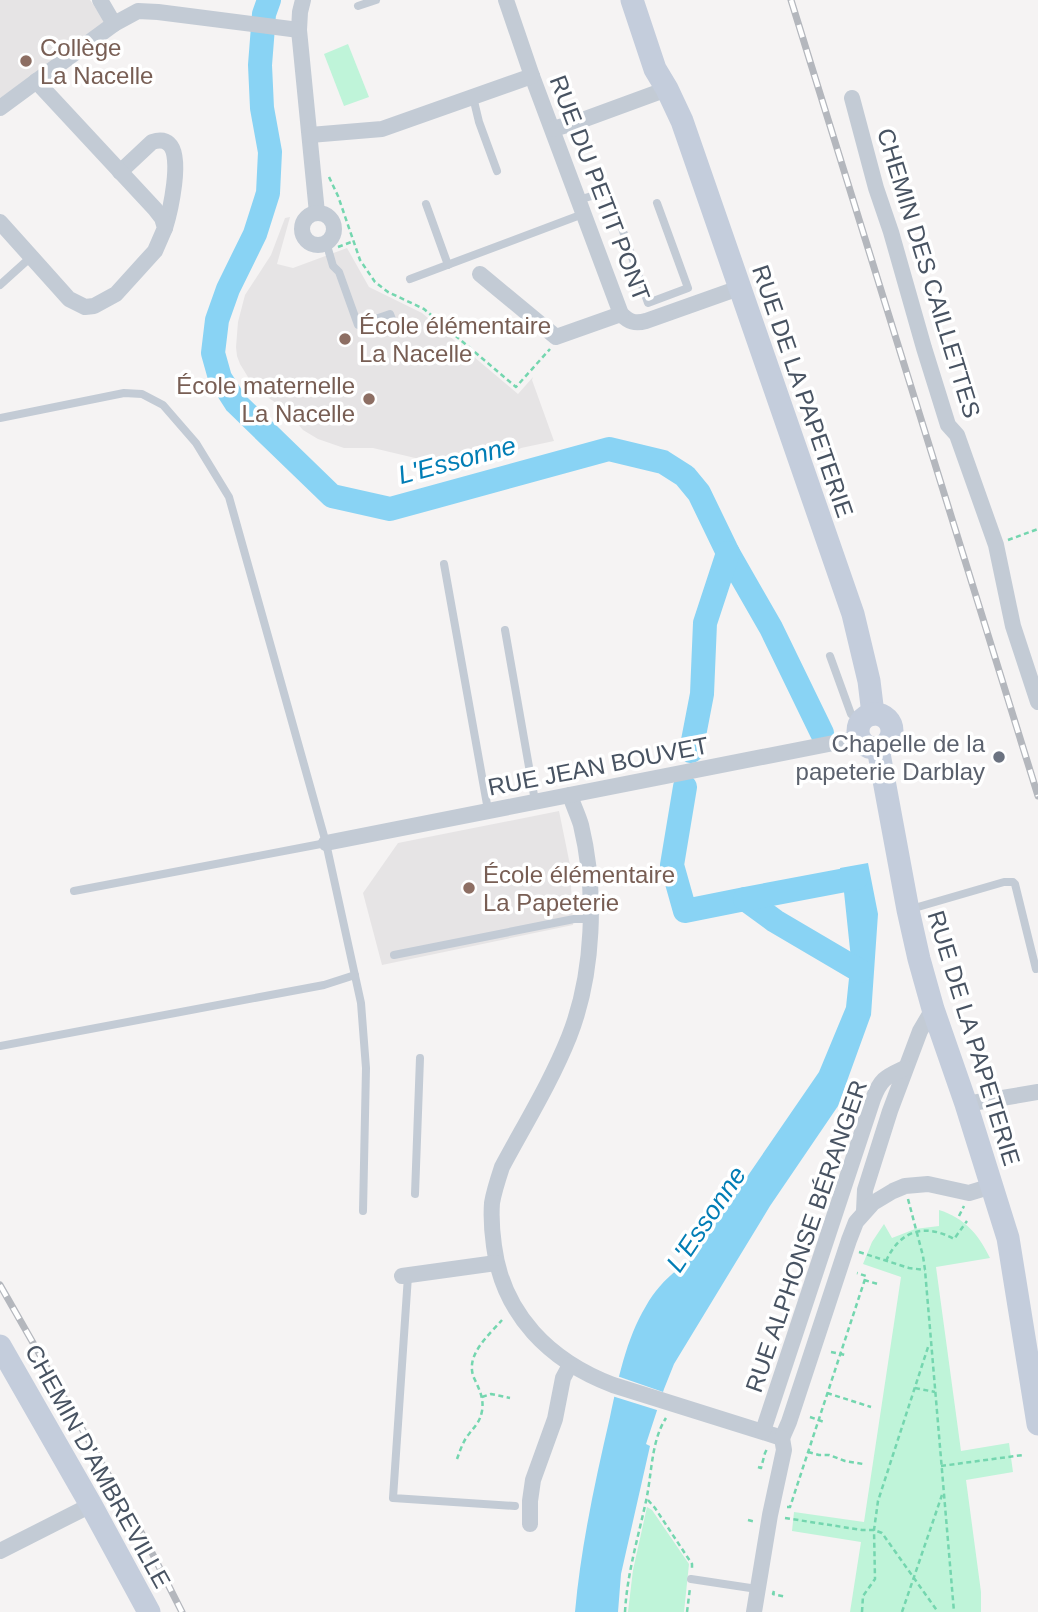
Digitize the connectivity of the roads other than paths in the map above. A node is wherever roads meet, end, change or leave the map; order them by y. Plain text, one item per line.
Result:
1 (100, 0) edge
2 (303, 0) edge
3 (376, 0) edge
4 (506, 0) edge
5 (632, 0) edge
6 (640, 0) edge
7 (358, 6) dead end
8 (114, 24) junction
9 (299, 30) junction
10 (532, 76) junction
11 (36, 81) junction
12 (667, 89) junction
13 (473, 97) junction
14 (852, 98) dead end
15 (0, 108) edge
16 (553, 129) junction
17 (310, 135) junction
18 (497, 171) dead end
19 (120, 172) junction
20 (657, 203) dead end
21 (426, 204) dead end
22 (580, 207) junction
23 (317, 213) junction
24 (0, 222) edge
25 (164, 228) junction
26 (328, 248) junction
27 (31, 257) junction
28 (448, 265) junction
29 (480, 274) dead end
30 (410, 279) dead end
31 (0, 285) edge
32 (739, 288) junction
33 (621, 314) junction
34 (396, 330) dead end
35 (0, 418) edge
36 (443, 564) dead end
37 (505, 630) dead end
38 (830, 656) dead end
39 (1038, 702) edge
40 (863, 732) junction
41 (570, 794) junction
42 (536, 801) junction
43 (488, 810) junction
44 (326, 843) junction
45 (74, 891) dead end
46 (908, 910) junction
47 (590, 919) junction
48 (394, 955) dead end
49 (1036, 969) dead end
50 (355, 975) junction
51 (933, 1009) junction
52 (0, 1046) edge
53 (420, 1058) dead end
54 (905, 1068) junction
55 (1038, 1092) edge
56 (967, 1104) junction
57 (992, 1186) junction
58 (415, 1194) dead end
59 (363, 1211) dead end
60 (864, 1211) junction
61 (496, 1264) junction
62 (405, 1276) joint
63 (0, 1346) edge
64 (570, 1365) junction
65 (1038, 1424) edge
66 (763, 1432) junction
67 (782, 1438) junction
68 (91, 1506) junction
69 (515, 1506) dead end
70 (530, 1524) dead end
71 (0, 1551) edge
72 (691, 1579) road end
73 (764, 1592) junction
74 (149, 1612) edge
75 (754, 1612) edge

1 - 8 street
2 - 9 street
3 - 7 lane
4 - 10 street, RUE DU PETIT PONT
5 - 12 street, RUE DE LA PAPETERIE
6 - 12 street, RUE DE LA PAPETERIE
8 - 9 street
8 - 11 street
9 - 17 street
10 - 13 street
10 - 16 street, RUE DU PETIT PONT
11 - 15 street
11 - 19 street
12 - 16 street
12 - 32 street, RUE DE LA PAPETERIE
13 - 17 street
13 - 18 lane
14 - 39 street, CHEMIN DES CAILLETTES
16 - 22 street, RUE DU PETIT PONT
17 - 23 street
19 - 25 street
19 - 25 street
20 - 22 lane
21 - 28 lane
22 - 28 lane
22 - 33 street, RUE DU PETIT PONT
23 - 26 street
23 - 26 street
24 - 27 street
25 - 27 street
26 - 34 lane
27 - 31 lane
28 - 30 lane
29 - 33 street
32 - 33 street, RUE DU PETIT PONT
32 - 40 street, RUE DE LA PAPETERIE
35 - 44 lane
36 - 43 lane
37 - 42 lane
38 - 40 lane
40 - 41 street, RUE JEAN BOUVET
40 - 46 street, RUE DE LA PAPETERIE
41 - 42 street, RUE JEAN BOUVET
41 - 47 street
42 - 43 street, RUE JEAN BOUVET
43 - 44 street, RUE JEAN BOUVET
44 - 45 lane
44 - 50 lane
46 - 49 lane
46 - 51 street, RUE DE LA PAPETERIE
47 - 48 lane
47 - 61 street
50 - 52 lane
50 - 59 lane
51 - 54 street
51 - 56 street, RUE DE LA PAPETERIE
53 - 58 lane
54 - 60 street
54 - 66 street, RUE ALPHONSE BÉRANGER
55 - 56 street
56 - 57 street, RUE DE LA PAPETERIE
57 - 60 street
57 - 65 street, RUE DE LA PAPETERIE
60 - 67 street
61 - 62 street
61 - 64 street
62 - 69 lane
63 - 68 street, CHEMIN D'AMBREVILLE
64 - 66 street
64 - 70 street
66 - 67 street
67 - 73 street
68 - 71 street
68 - 74 street, CHEMIN D'AMBREVILLE
72 - 73 lane
73 - 75 street

